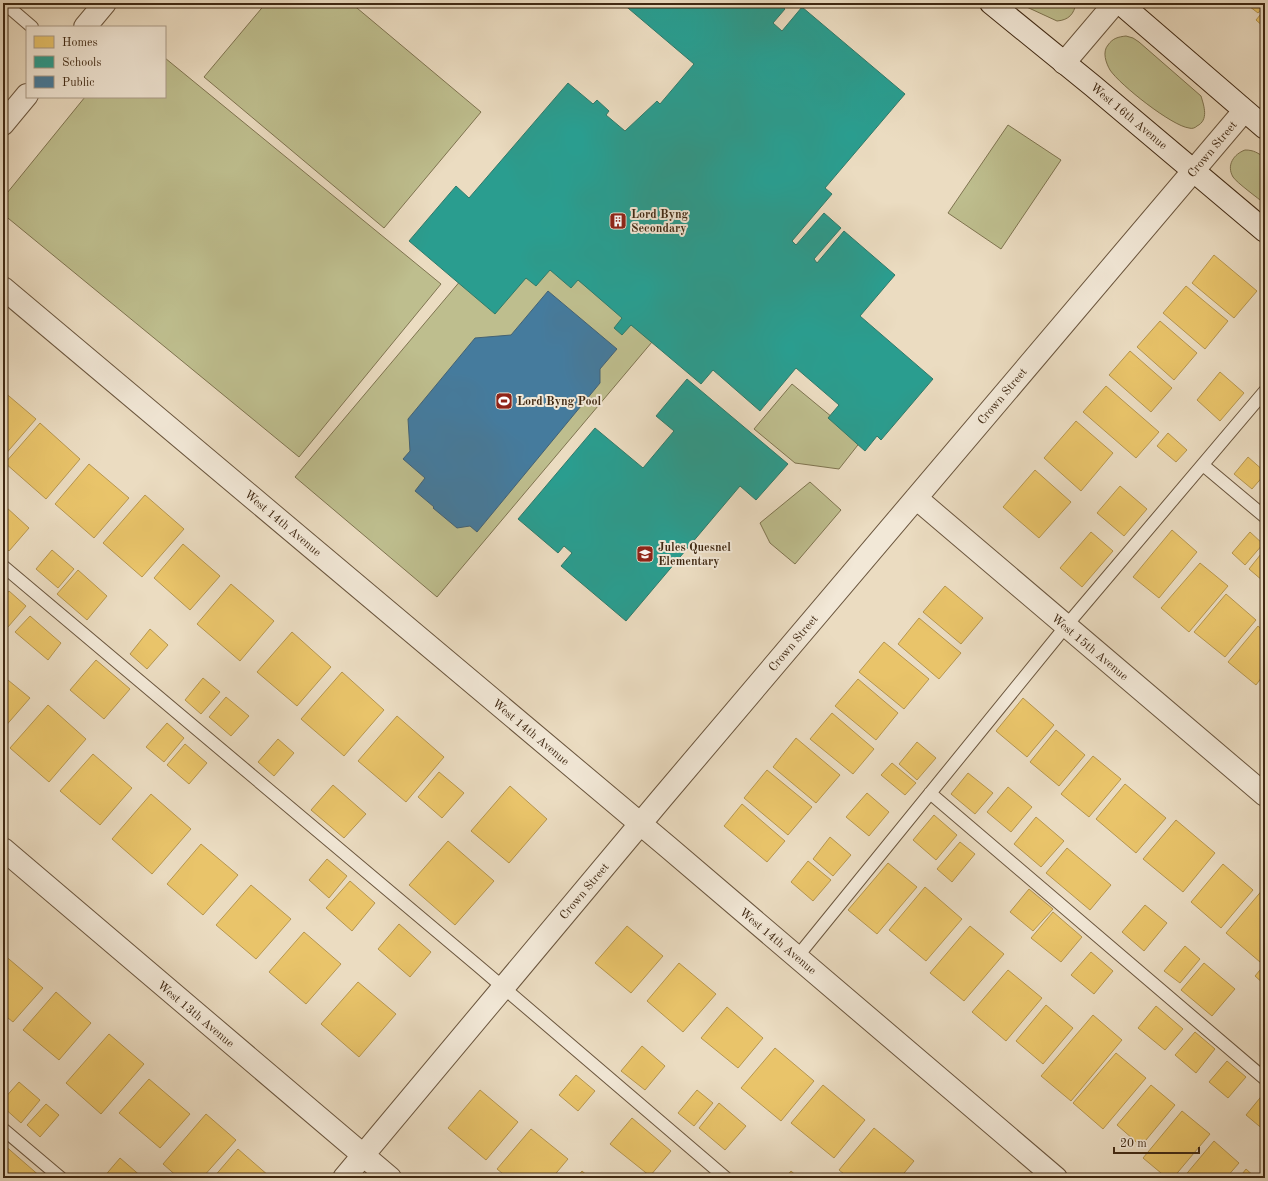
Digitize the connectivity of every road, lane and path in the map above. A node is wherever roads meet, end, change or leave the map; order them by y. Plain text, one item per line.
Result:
1 (4, 3) edge
2 (105, 3) edge
3 (991, 3) edge
4 (1115, 3) edge
5 (1120, 3) edge
6 (31, 26) edge
7 (86, 26) edge
8 (1064, 63) junction
9 (26, 96) edge
10 (1244, 111) junction
11 (3, 124) edge
12 (1265, 128) edge
13 (1194, 171) junction
14 (1265, 231) edge
15 (3, 288) edge
16 (1265, 391) edge
17 (1203, 465) junction
18 (916, 498) junction
19 (1265, 517) edge
20 (3, 566) edge
21 (1066, 626) junction
22 (930, 794) junction
23 (1265, 795) edge
24 (640, 824) junction
25 (3, 849) edge
26 (797, 957) junction
27 (503, 988) junction
28 (1265, 1078) edge
29 (3, 1129) edge
30 (363, 1155) junction
31 (61, 1178) edge
32 (344, 1178) edge
33 (390, 1178) edge
34 (726, 1178) edge
35 (1056, 1178) edge

1 - 6 lane
2 - 7 street
3 - 8 street, West 16th Avenue
4 - 8 street
5 - 10 street
8 - 13 street, West 16th Avenue
9 - 11 street
10 - 12 street
10 - 13 street, Crown Street
13 - 14 street, West 16th Avenue
13 - 18 street, Crown Street
15 - 24 street, West 14th Avenue
16 - 17 lane
17 - 19 lane
17 - 21 lane
18 - 21 street, West 15th Avenue
18 - 24 street, Crown Street
20 - 27 lane
21 - 22 lane
21 - 23 street, West 15th Avenue
22 - 26 lane
22 - 28 lane
24 - 26 street, West 14th Avenue
24 - 27 street, Crown Street
25 - 30 street, West 13th Avenue
26 - 35 street, West 14th Avenue
27 - 30 street, Crown Street
27 - 34 lane
29 - 31 lane
30 - 32 street, Crown Street
30 - 33 street, West 13th Avenue

